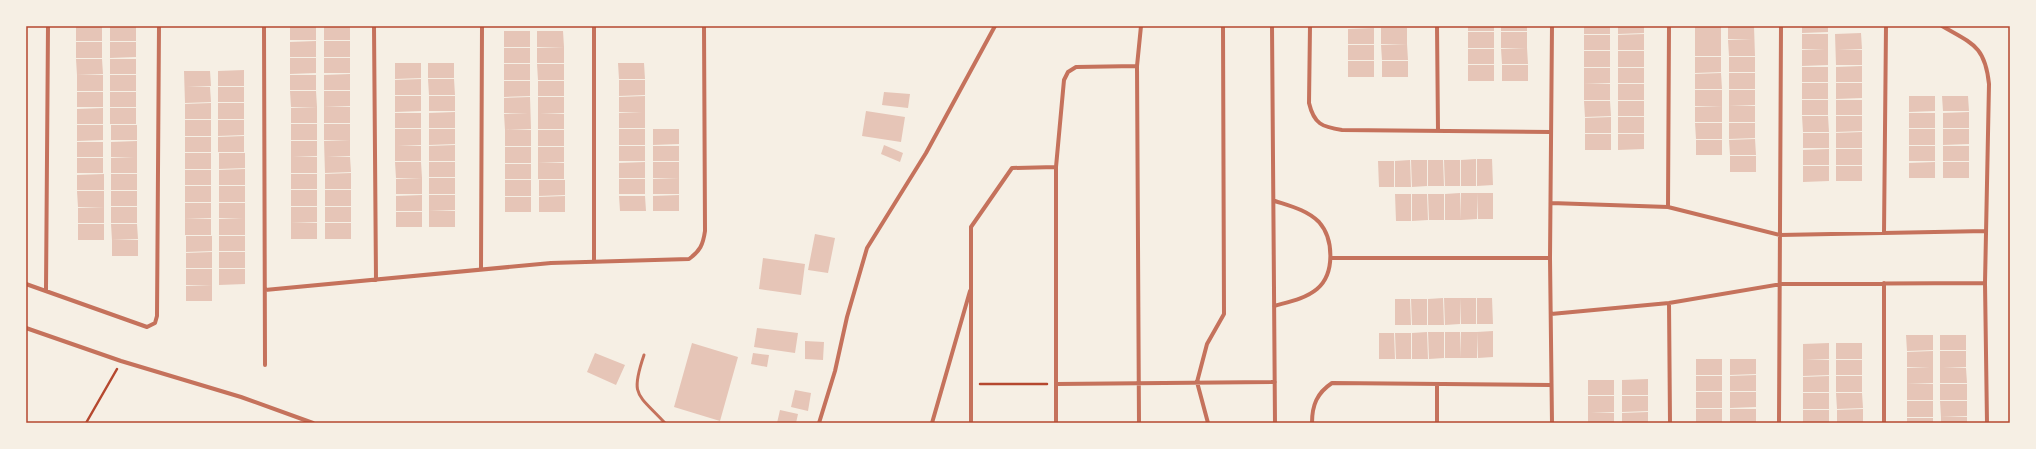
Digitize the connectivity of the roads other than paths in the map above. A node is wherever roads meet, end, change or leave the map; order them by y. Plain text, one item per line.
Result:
1 (48, 26) edge
2 (159, 26) edge
3 (264, 26) edge
4 (374, 26) edge
5 (482, 26) edge
6 (594, 26) edge
7 (704, 26) edge
8 (995, 26) edge
9 (1223, 26) edge
10 (1272, 26) edge
11 (1310, 26) edge
12 (1437, 26) edge
13 (1552, 26) edge
14 (1669, 26) edge
15 (1781, 26) edge
16 (1886, 26) edge
17 (1942, 26) edge
18 (1141, 27) edge
19 (1138, 66) junction
20 (1438, 131) junction
21 (1551, 132) junction
22 (1056, 166) junction
23 (1275, 201) junction
24 (1551, 203) junction
25 (1668, 207) junction
26 (1986, 231) junction
27 (1884, 233) junction
28 (1780, 235) junction
29 (1332, 258) junction
30 (1550, 258) junction
31 (594, 262) junction
32 (481, 270) junction
33 (376, 280) junction
34 (1884, 283) junction
35 (1985, 283) junction
36 (26, 284) edge
37 (1780, 284) junction
38 (971, 286) junction
39 (46, 290) junction
40 (265, 290) junction
41 (1670, 303) junction
42 (1274, 306) junction
43 (1551, 314) junction
44 (26, 328) edge
45 (644, 355) dead end
46 (265, 365) dead end
47 (1197, 382) junction
48 (1275, 382) junction
49 (1138, 383) junction
50 (1056, 384) junction
51 (1437, 384) junction
52 (1552, 385) junction
53 (312, 423) edge
54 (665, 423) edge
55 (819, 423) edge
56 (932, 423) edge
57 (971, 423) edge
58 (1056, 423) edge
59 (1139, 423) edge
60 (1208, 423) edge
61 (1275, 423) edge
62 (1312, 423) edge
63 (1437, 423) edge
64 (1552, 423) edge
65 (1670, 423) edge
66 (1779, 423) edge
67 (1884, 423) edge
68 (1987, 423) edge

1 - 39 street
2 - 39 street
3 - 40 street
4 - 33 street
5 - 32 street
6 - 31 street
7 - 31 street
8 - 55 street
9 - 47 street
10 - 23 street
11 - 20 street
12 - 20 street
13 - 21 street
14 - 25 street
15 - 28 street
16 - 27 street
17 - 26 street
18 - 19 street
19 - 22 street
19 - 49 street
20 - 21 street
21 - 24 street
22 - 38 street
22 - 50 street
23 - 29 street
23 - 42 street
24 - 25 street
24 - 30 street
25 - 28 street
26 - 27 street
26 - 35 street
27 - 28 street
28 - 37 street
29 - 30 street
29 - 42 street
30 - 43 street
31 - 32 street
32 - 33 street
33 - 40 street
34 - 35 street
34 - 37 street
34 - 67 street
35 - 68 street
36 - 39 street
37 - 41 street
37 - 66 street
38 - 56 street
38 - 57 street
40 - 46 street
41 - 43 street
41 - 65 street
42 - 48 street
43 - 52 street
44 - 53 street
45 - 54 lane
47 - 48 street
47 - 49 street
47 - 60 street
48 - 61 street
49 - 50 street
49 - 59 street
50 - 58 street
51 - 52 street
51 - 62 street
51 - 63 street
52 - 64 street

